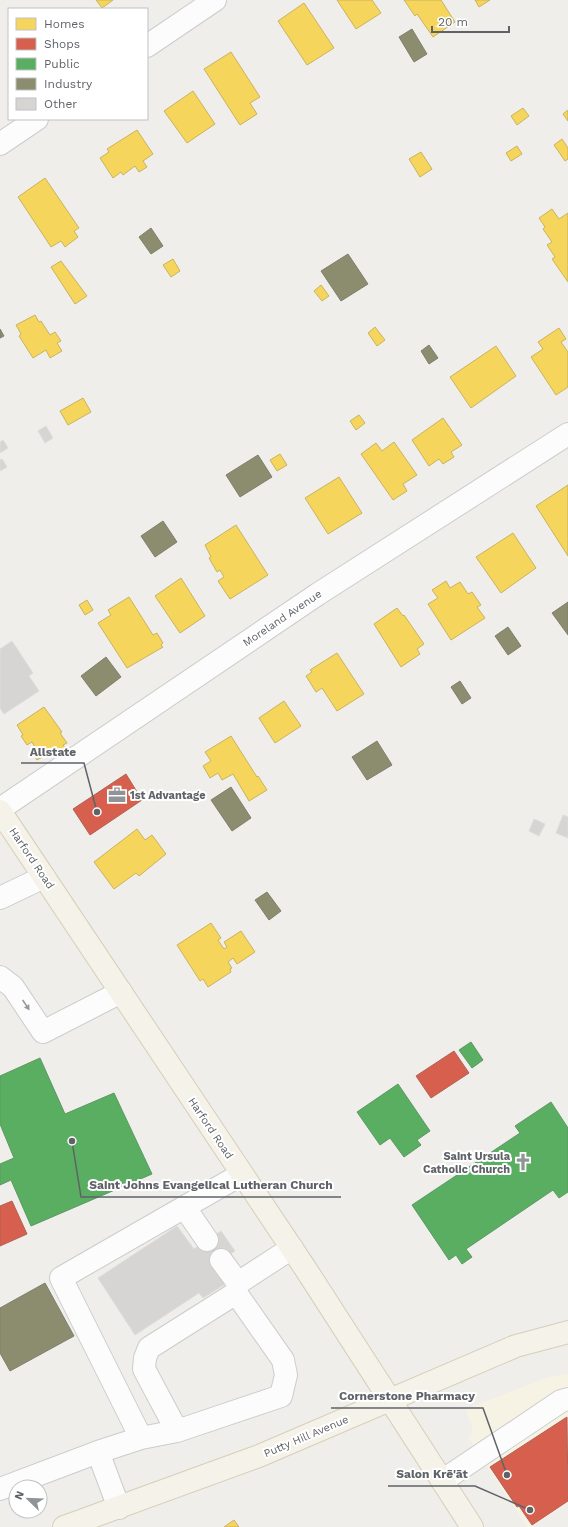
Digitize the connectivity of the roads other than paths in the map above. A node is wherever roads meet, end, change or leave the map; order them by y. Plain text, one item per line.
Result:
1 (215, 0) edge
2 (148, 45) edge
3 (36, 120) edge
4 (0, 144) edge
5 (568, 434) edge
6 (0, 810) edge
7 (44, 877) junction
8 (0, 898) edge
9 (0, 977) edge
10 (121, 992) junction
11 (242, 1174) junction
12 (185, 1208) junction
13 (207, 1240) dead end
14 (292, 1248) junction
15 (222, 1260) dead end
16 (237, 1288) junction
17 (568, 1332) edge
18 (568, 1399) edge
19 (390, 1400) junction
20 (177, 1431) junction
21 (141, 1438) junction
22 (98, 1452) junction
23 (442, 1481) junction
24 (0, 1489) edge
25 (119, 1508) junction
26 (64, 1527) edge
27 (472, 1527) edge

1 - 2 street
3 - 4 street
5 - 6 street, Moreland Avenue
6 - 7 main road, Harford Road
7 - 8 street
7 - 10 main road, Harford Road
9 -> 10 street
10 - 11 main road, Harford Road
11 - 12 street
11 - 14 main road, Harford Road
12 - 13 street
12 - 21 street
14 - 16 street
14 - 19 main road, Harford Road
15 - 16 street
16 - 20 street
16 - 20 street
17 - 19 main road, Putty Hill Avenue
18 - 23 street
19 - 23 main road, Harford Road
19 - 25 main road, Putty Hill Avenue
20 - 21 street
21 - 22 street
22 - 24 street
22 - 25 street
23 - 27 main road, Harford Road
25 - 26 main road, Putty Hill Avenue

